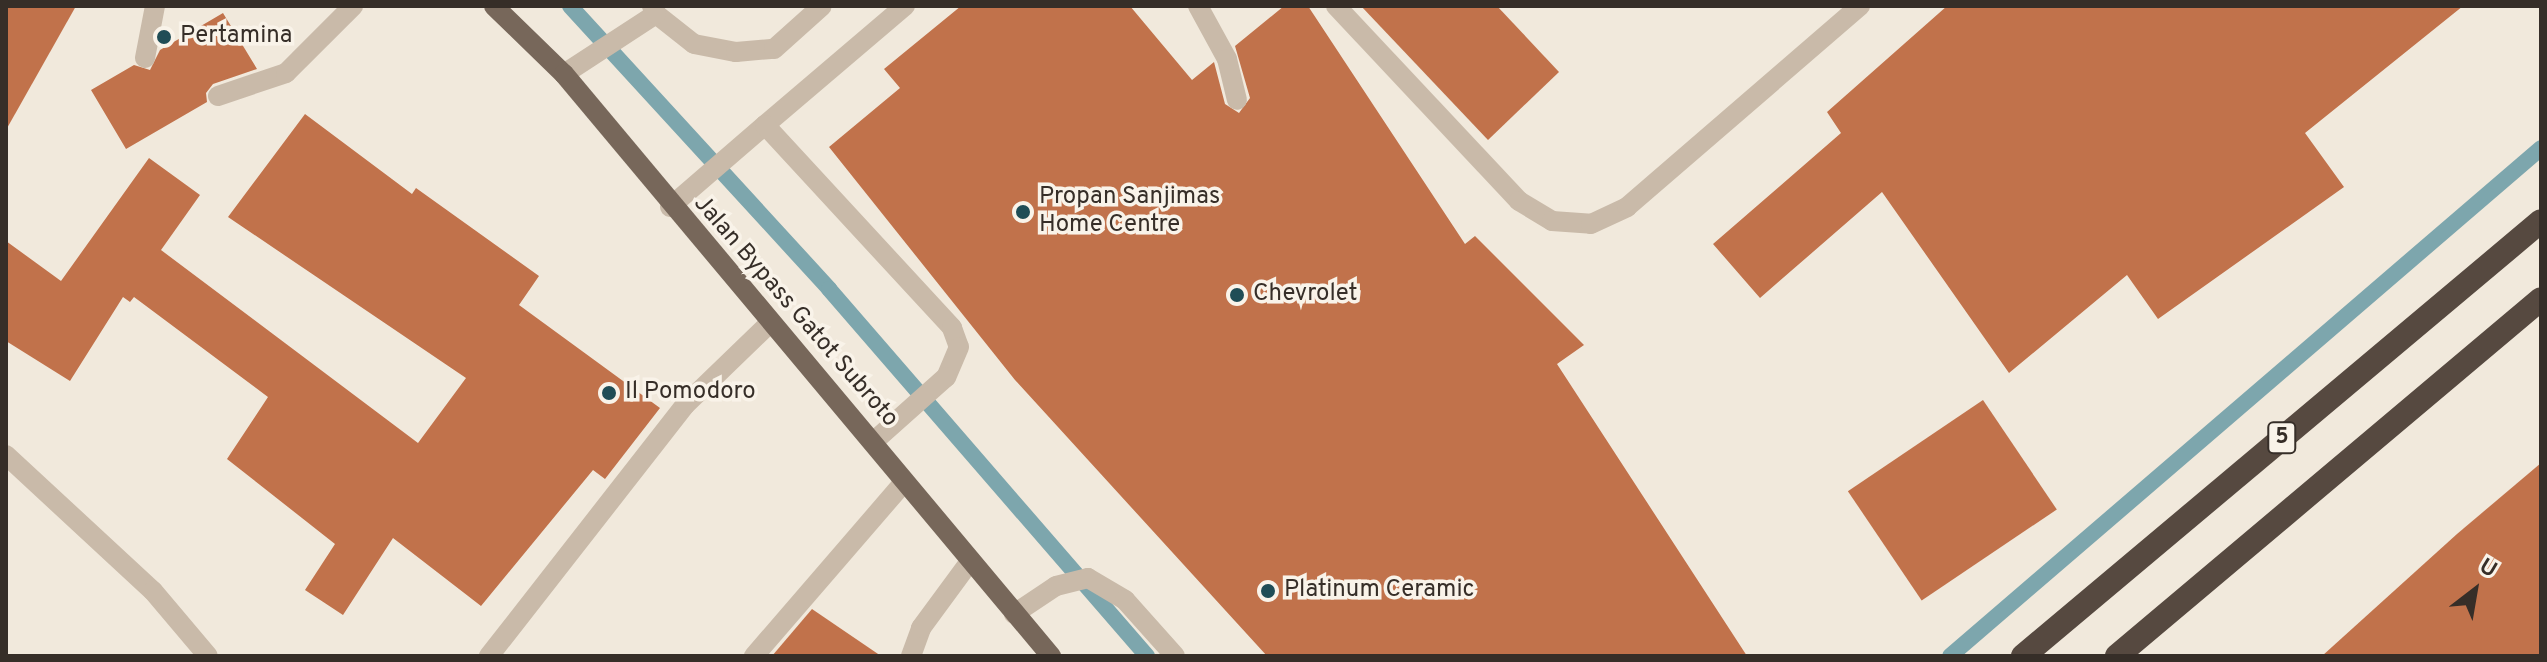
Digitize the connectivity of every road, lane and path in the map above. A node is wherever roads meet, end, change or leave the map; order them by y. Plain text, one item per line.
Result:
1 (155, 6) edge
2 (353, 6) edge
3 (494, 6) edge
4 (822, 6) edge
5 (905, 6) edge
6 (1198, 6) edge
7 (1336, 6) edge
8 (1860, 6) edge
9 (654, 10) edge
10 (145, 58) dead end
11 (564, 74) junction
12 (218, 96) dead end
13 (1237, 100) dead end
14 (765, 125) junction
15 (670, 207) junction
16 (2541, 221) edge
17 (2541, 299) edge
18 (770, 323) junction
19 (873, 442) junction
20 (6, 455) edge
21 (904, 482) junction
22 (971, 560) junction
23 (1014, 614) junction
24 (208, 656) edge
25 (489, 656) edge
26 (754, 656) edge
27 (911, 656) edge
28 (1051, 656) edge
29 (1175, 656) edge
30 (2023, 656) edge
31 (2117, 656) edge

1 - 10 street
2 - 12 street
3 - 11 main road, Jalan Bypass Gatot Subroto
4 - 9 street
5 - 14 street
6 - 13 street
7 - 8 street
9 - 11 street
11 - 15 main road, Jalan Bypass Gatot Subroto
14 - 15 street
14 - 19 street
15 - 18 main road, Jalan Bypass Gatot Subroto
16 - 30 highway, 5
17 - 31 highway
18 - 19 main road, Jalan Bypass Gatot Subroto
18 - 25 street
19 - 21 main road, Jalan Bypass Gatot Subroto
20 - 24 street
21 - 22 main road, Jalan Bypass Gatot Subroto
21 - 26 street
22 - 23 main road, Jalan Bypass Gatot Subroto
22 - 27 street
23 - 28 main road, Jalan Bypass Gatot Subroto
23 - 29 street

